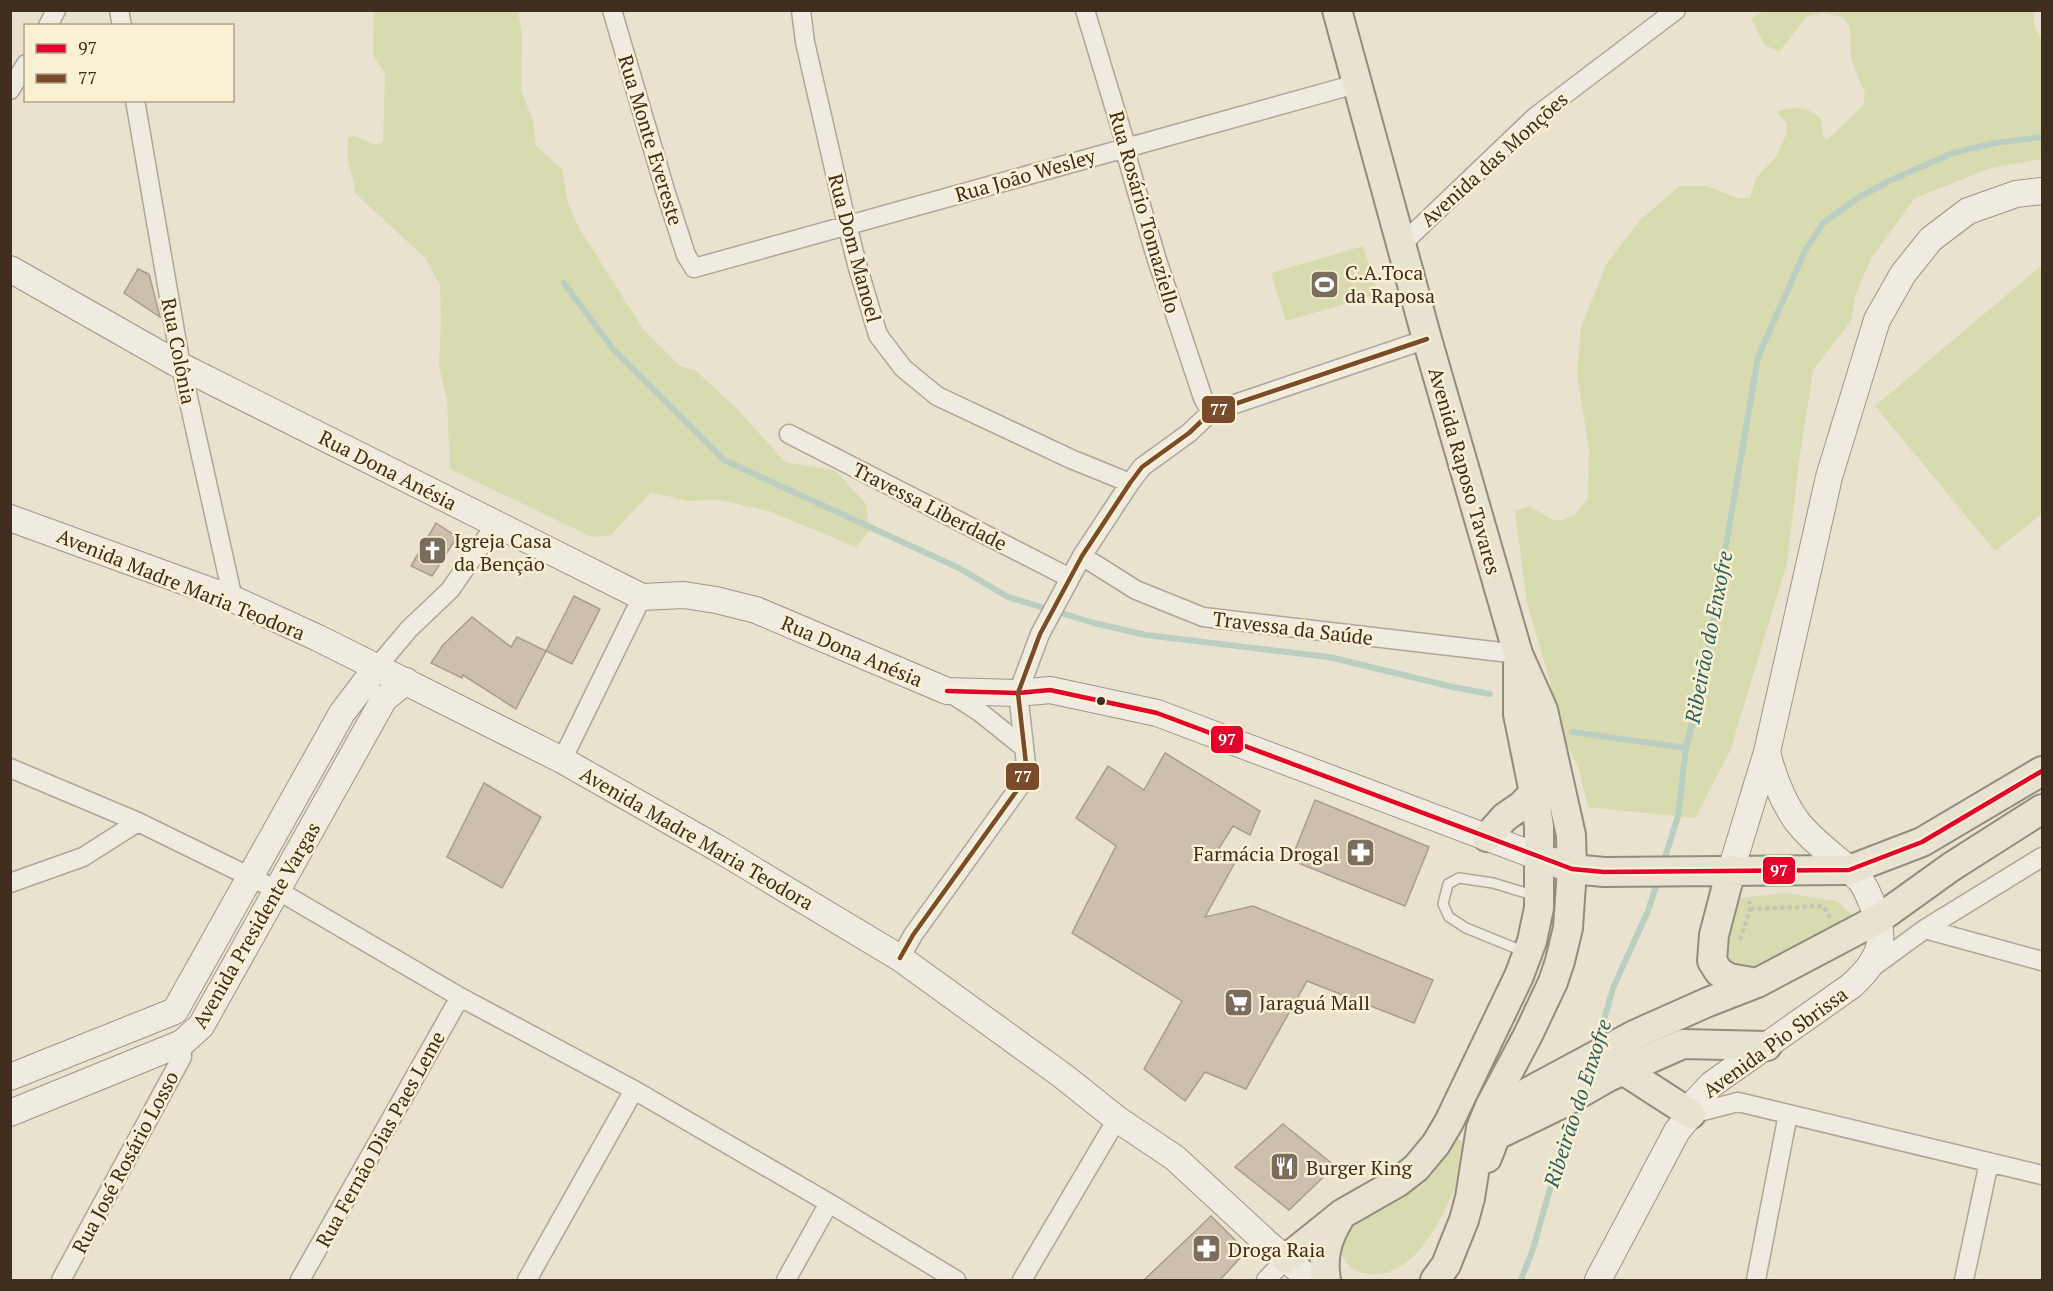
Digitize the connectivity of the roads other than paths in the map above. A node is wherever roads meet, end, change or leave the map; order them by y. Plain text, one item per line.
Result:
1 (56, 10) edge
2 (612, 10) edge
3 (801, 10) edge
4 (1085, 10) edge
5 (1337, 10) edge
6 (1676, 10) edge
7 (49, 24) edge
8 (24, 67) edge
9 (1356, 84) junction
10 (10, 90) edge
11 (135, 102) edge
12 (1124, 147) junction
13 (2043, 191) edge
14 (847, 225) junction
15 (1401, 245) junction
16 (694, 268) joint
17 (10, 269) edge
18 (1427, 339) junction
19 (181, 366) junction
20 (1211, 412) junction
21 (789, 434) dead end
22 (1130, 483) junction
23 (10, 518) edge
24 (496, 524) junction
25 (1082, 556) junction
26 (1067, 585) junction
27 (642, 597) junction
28 (233, 599) junction
29 (1518, 654) junction
30 (377, 667) junction
31 (406, 681) junction
32 (947, 691) junction
33 (1018, 693) junction
34 (1022, 746) junction
35 (1767, 752) junction
36 (562, 760) junction
37 (10, 768) edge
38 (2043, 771) edge
39 (1534, 793) junction
40 (2043, 808) edge
41 (138, 822) junction
42 (1487, 837) junction
43 (1539, 856) junction
44 (2043, 857) edge
45 (1572, 869) junction
46 (1731, 870) junction
47 (1849, 870) junction
48 (251, 877) junction
49 (10, 883) edge
50 (277, 890) junction
51 (1539, 896) junction
52 (1880, 918) junction
53 (1925, 929) junction
54 (1527, 953) junction
55 (900, 958) junction
56 (2043, 961) edge
57 (1868, 971) junction
58 (1757, 984) junction
59 (460, 997) junction
60 (182, 1042) junction
61 (1767, 1046) junction
62 (1743, 1062) junction
63 (1616, 1074) junction
64 (10, 1077) edge
65 (634, 1090) junction
66 (1738, 1102) junction
67 (10, 1113) edge
68 (1691, 1114) junction
69 (1788, 1114) junction
70 (1117, 1119) junction
71 (1496, 1135) junction
72 (1989, 1162) junction
73 (2043, 1175) edge
74 (1470, 1198) junction
75 (829, 1203) junction
76 (1342, 1214) junction
77 (1286, 1259) junction
78 (61, 1281) edge
79 (300, 1281) edge
80 (527, 1281) edge
81 (786, 1281) edge
82 (956, 1281) edge
83 (1022, 1281) edge
84 (1266, 1281) edge
85 (1311, 1281) edge
86 (1326, 1281) edge
87 (1435, 1281) edge
88 (1598, 1281) edge
89 (1756, 1281) edge
90 (1964, 1281) edge

1 - 7 street
2 - 16 street, Rua Monte Evereste
3 - 14 street, Rua Dom Manoel
4 - 12 street, Rua Rosário Tomaziello
5 - 9 main road, Avenida Raposo Tavares
6 - 15 street, Avenida das Monções
8 - 10 street
9 - 12 street, Rua João Wesley
9 - 15 main road, Avenida Raposo Tavares
11 - 19 street, Rua Colônia
12 - 14 street, Rua João Wesley
12 - 20 street, Rua Rosário Tomaziello
13 - 35 street
14 - 16 street, Rua João Wesley
14 - 22 street, Rua Dom Manoel
15 - 18 main road, Avenida Raposo Tavares
17 - 19 street, Rua Dona Anésia
18 - 20 street
18 - 29 main road, Avenida Raposo Tavares
19 - 24 street, Rua Dona Anésia
19 - 28 street, Rua Colônia
20 - 22 street
21 - 26 street, Travessa Liberdade
22 - 25 street
23 - 28 street, Avenida Madre Maria Teodora
24 - 27 street, Rua Dona Anésia
24 - 30 street
25 - 26 street
25 - 29 street, Travessa da Saúde
26 - 33 street
27 - 32 street, Rua Dona Anésia
27 - 36 street
28 - 30 street, Avenida Madre Maria Teodora
29 - 39 main road, Avenida Raposo Tavares
29 - 45 main road, Avenida Raposo Tavares
30 - 31 street, Avenida Madre Maria Teodora
30 - 48 street, Avenida Presidente Vargas
31 - 36 street, Avenida Madre Maria Teodora
31 - 50 street, Avenida Presidente Vargas
32 - 33 street, Rua Dona Anésia
32 - 34 street, Rua Dona Anésia
33 - 34 street
33 - 42 street, Rua Dona Anésia
34 - 55 street
35 - 46 street
35 - 47 street, Avenida Pio Sbrissa
36 - 55 street, Avenida Madre Maria Teodora
37 - 41 street
38 - 47 main road
39 - 42 main road
39 - 43 main road, Avenida Raposo Tavares
40 - 52 main road
41 - 48 street
41 - 49 street
42 - 43 street, Rua Dona Anésia
43 - 45 main road, Rua Dona Anésia
43 - 51 main road, Avenida Raposo Tavares
44 - 53 street
45 - 46 main road, Rua Dona Anésia
45 - 74 main road, Avenida Raposo Tavares
46 - 47 main road, Rua Dona Anésia
46 - 58 main road
47 - 52 street, Avenida Pio Sbrissa
48 - 50 street
48 - 64 street, Avenida Presidente Vargas
50 - 59 street
50 - 60 street, Avenida Presidente Vargas
51 - 54 main road, Avenida Raposo Tavares
51 - 54 lane
52 - 57 street, Avenida Pio Sbrissa
52 - 58 main road
53 - 56 street
53 - 57 street
54 - 76 main road, Avenida Raposo Tavares
55 - 70 street, Avenida Madre Maria Teodora
57 - 61 street, Avenida Pio Sbrissa
58 - 71 main road
59 - 65 street
59 - 79 street, Rua Fernão Dias Paes Leme
60 - 67 street, Avenida Presidente Vargas
60 - 78 street, Rua José Rosário Losso
61 - 62 street, Avenida Pio Sbrissa
61 - 63 main road
62 - 66 street
62 - 68 street, Avenida Pio Sbrissa
63 - 68 main road
63 - 71 main road
65 - 75 street
65 - 80 street
66 - 68 street
66 - 69 street
68 - 88 street, Avenida Pio Sbrissa
69 - 72 street
69 - 89 street
70 - 77 street, Avenida Madre Maria Teodora
70 - 83 street
71 - 74 main road
72 - 73 street
72 - 90 street
74 - 87 main road, Avenida Raposo Tavares
75 - 81 street
75 - 82 street
76 - 77 main road, Avenida Raposo Tavares
76 - 86 main road
77 - 84 street
77 - 85 street, Avenida Madre Maria Teodora

